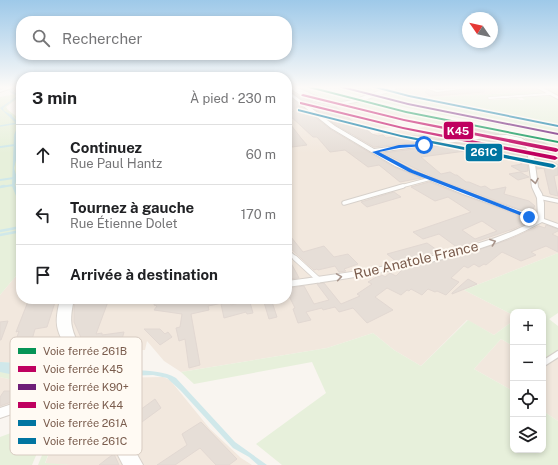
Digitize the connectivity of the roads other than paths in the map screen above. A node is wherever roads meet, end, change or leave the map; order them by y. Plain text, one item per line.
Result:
1 (310, 109) edge
2 (374, 152) junction
3 (429, 179) junction
4 (539, 197) junction
5 (558, 201) edge
6 (344, 203) dead end
7 (540, 220) junction
8 (558, 226) edge
9 (292, 256) edge
10 (319, 280) junction
11 (292, 283) edge
12 (66, 304) edge
13 (69, 337) edge
14 (558, 354) edge
15 (546, 362) edge
16 (10, 411) edge
17 (0, 414) edge
18 (128, 455) edge
19 (133, 465) edge

1 - 2 street
2 - 3 street
2 -> 4 street
3 - 6 lane
3 - 7 street
4 - 5 lane
4 - 7 street
7 - 8 street
10 -> 7 street, Rue Anatole France
9 - 10 lane
10 - 11 street, Rue Anatole France
12 - 13 street
14 - 15 lane
16 - 17 street
18 - 19 street

